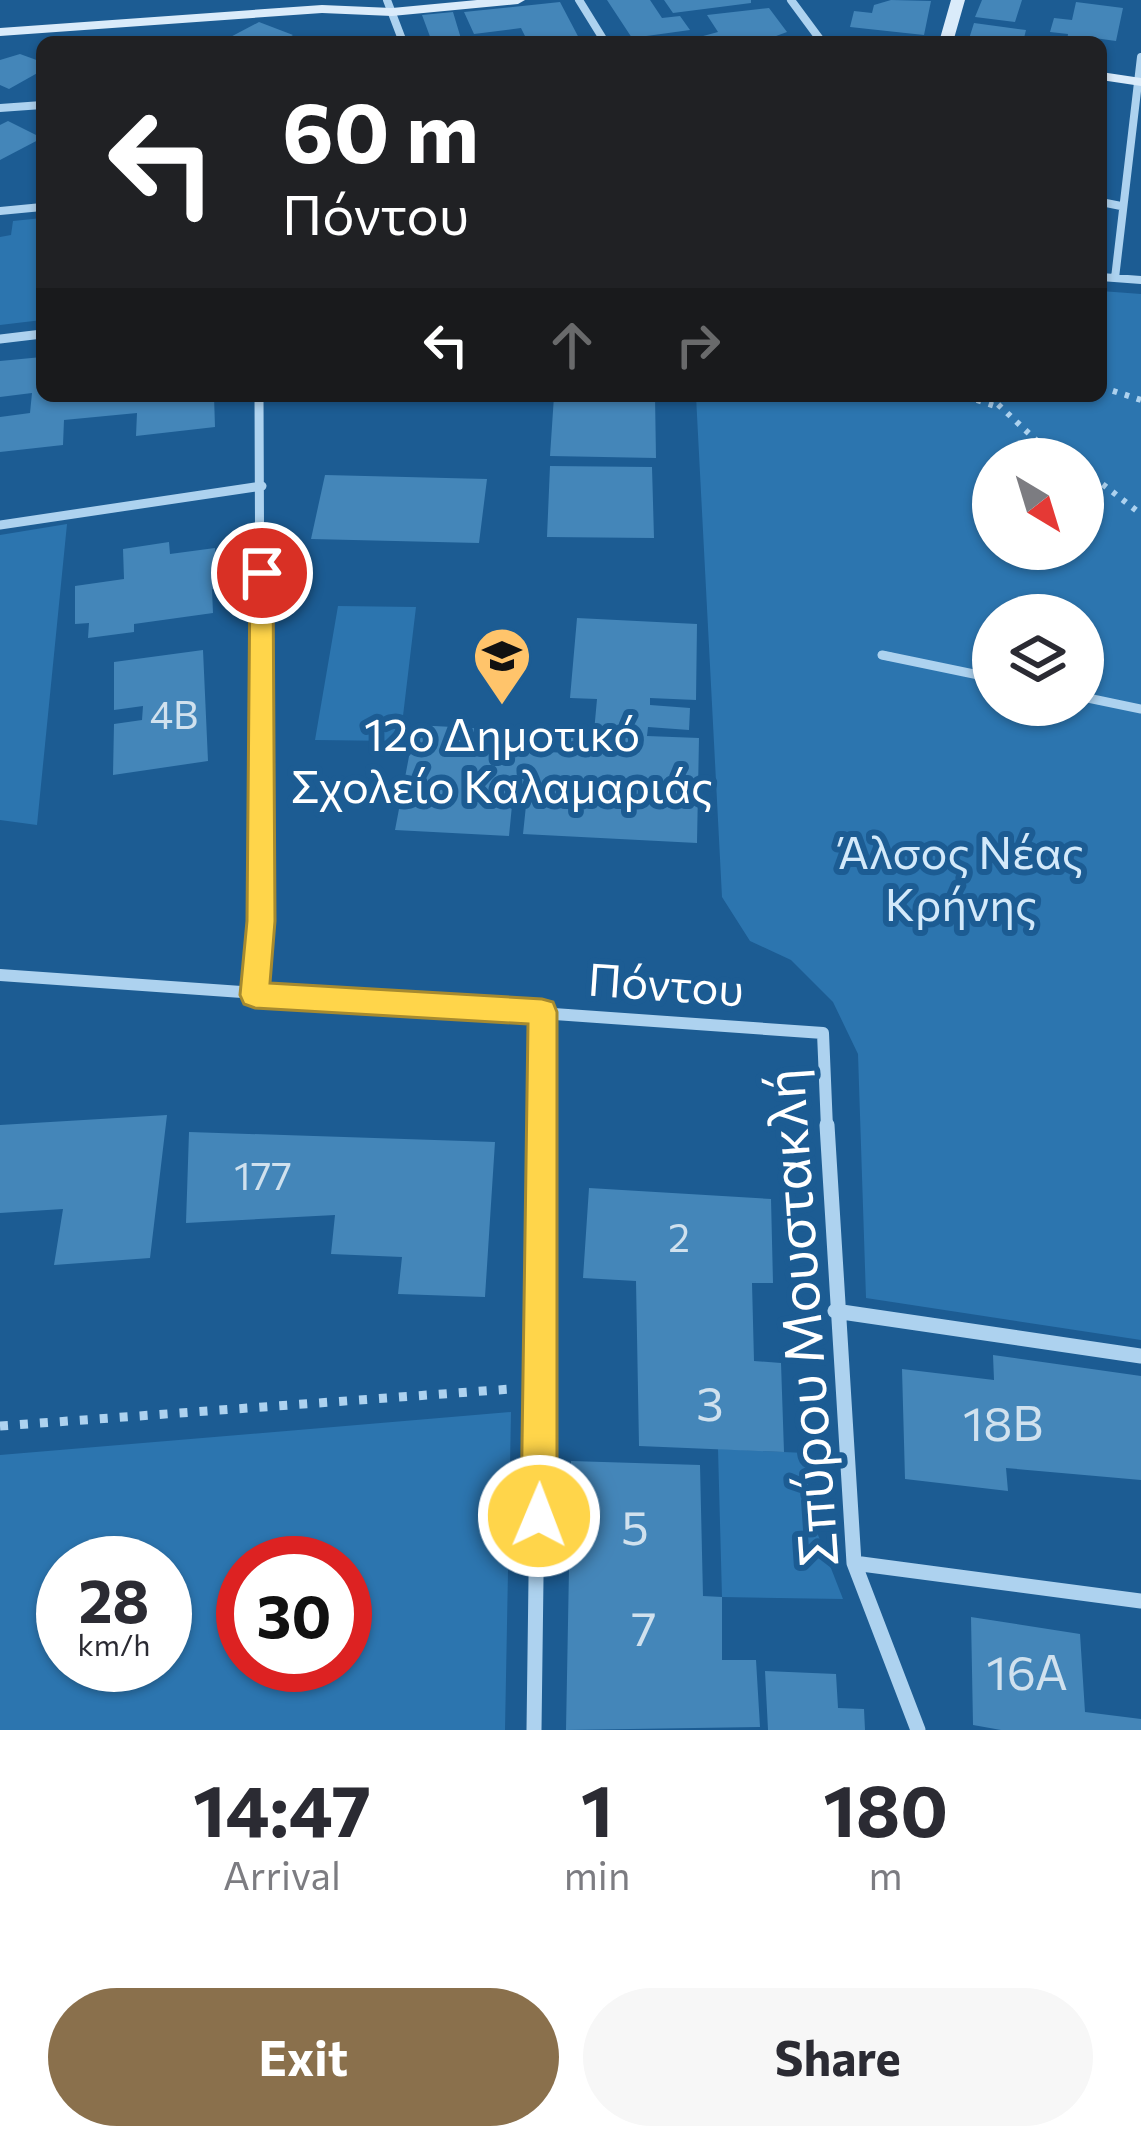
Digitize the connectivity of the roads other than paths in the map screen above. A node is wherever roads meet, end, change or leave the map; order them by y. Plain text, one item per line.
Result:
1 (518, 0) edge
2 (579, 0) edge
3 (791, 0) edge
4 (958, 0) edge
5 (322, 4) edge
6 (389, 6) edge
7 (0, 32) edge
8 (401, 36) edge
9 (601, 36) edge
10 (818, 36) edge
11 (948, 36) edge
12 (1141, 57) edge
13 (1107, 77) edge
14 (1140, 81) edge
15 (36, 105) edge
16 (0, 108) edge
17 (1107, 203) edge
18 (1121, 206) junction
19 (36, 208) edge
20 (0, 211) edge
21 (1107, 277) edge
22 (1115, 278) junction
23 (1141, 280) edge
24 (36, 335) edge
25 (0, 339) edge
26 (259, 402) edge
27 (262, 486) junction
28 (0, 525) edge
29 (882, 655) dead end
30 (972, 674) edge
31 (1104, 701) edge
32 (1141, 709) edge
33 (0, 975) edge
34 (255, 995) junction
35 (542, 1012) junction
36 (823, 1033) joint
37 (835, 1311) junction
38 (1141, 1356) edge
39 (854, 1563) junction
40 (1141, 1601) edge
41 (534, 1730) edge
42 (919, 1730) edge

1 - 6 main road
2 - 9 street
3 - 10 street
4 - 11 main road
5 - 6 main road
5 - 7 main road
6 - 8 street
12 - 14 street
13 - 14 main road
14 - 18 street
15 - 16 street
17 - 18 street
18 - 22 street
19 - 20 street
21 - 22 street
22 - 23 street
24 - 25 street
26 - 27 street
27 - 28 street
27 - 34 street
29 - 30 lane
31 - 32 lane
33 - 34 street, Πόντου
34 - 35 street, Πόντου
35 - 36 street, Πόντου
35 - 41 street
36 - 37 street, Σπύρου Μουστακλή
37 - 38 street
37 - 39 street, Σπύρου Μουστακλή
39 - 40 street
39 - 42 street, Σπύρου Μουστακλή

